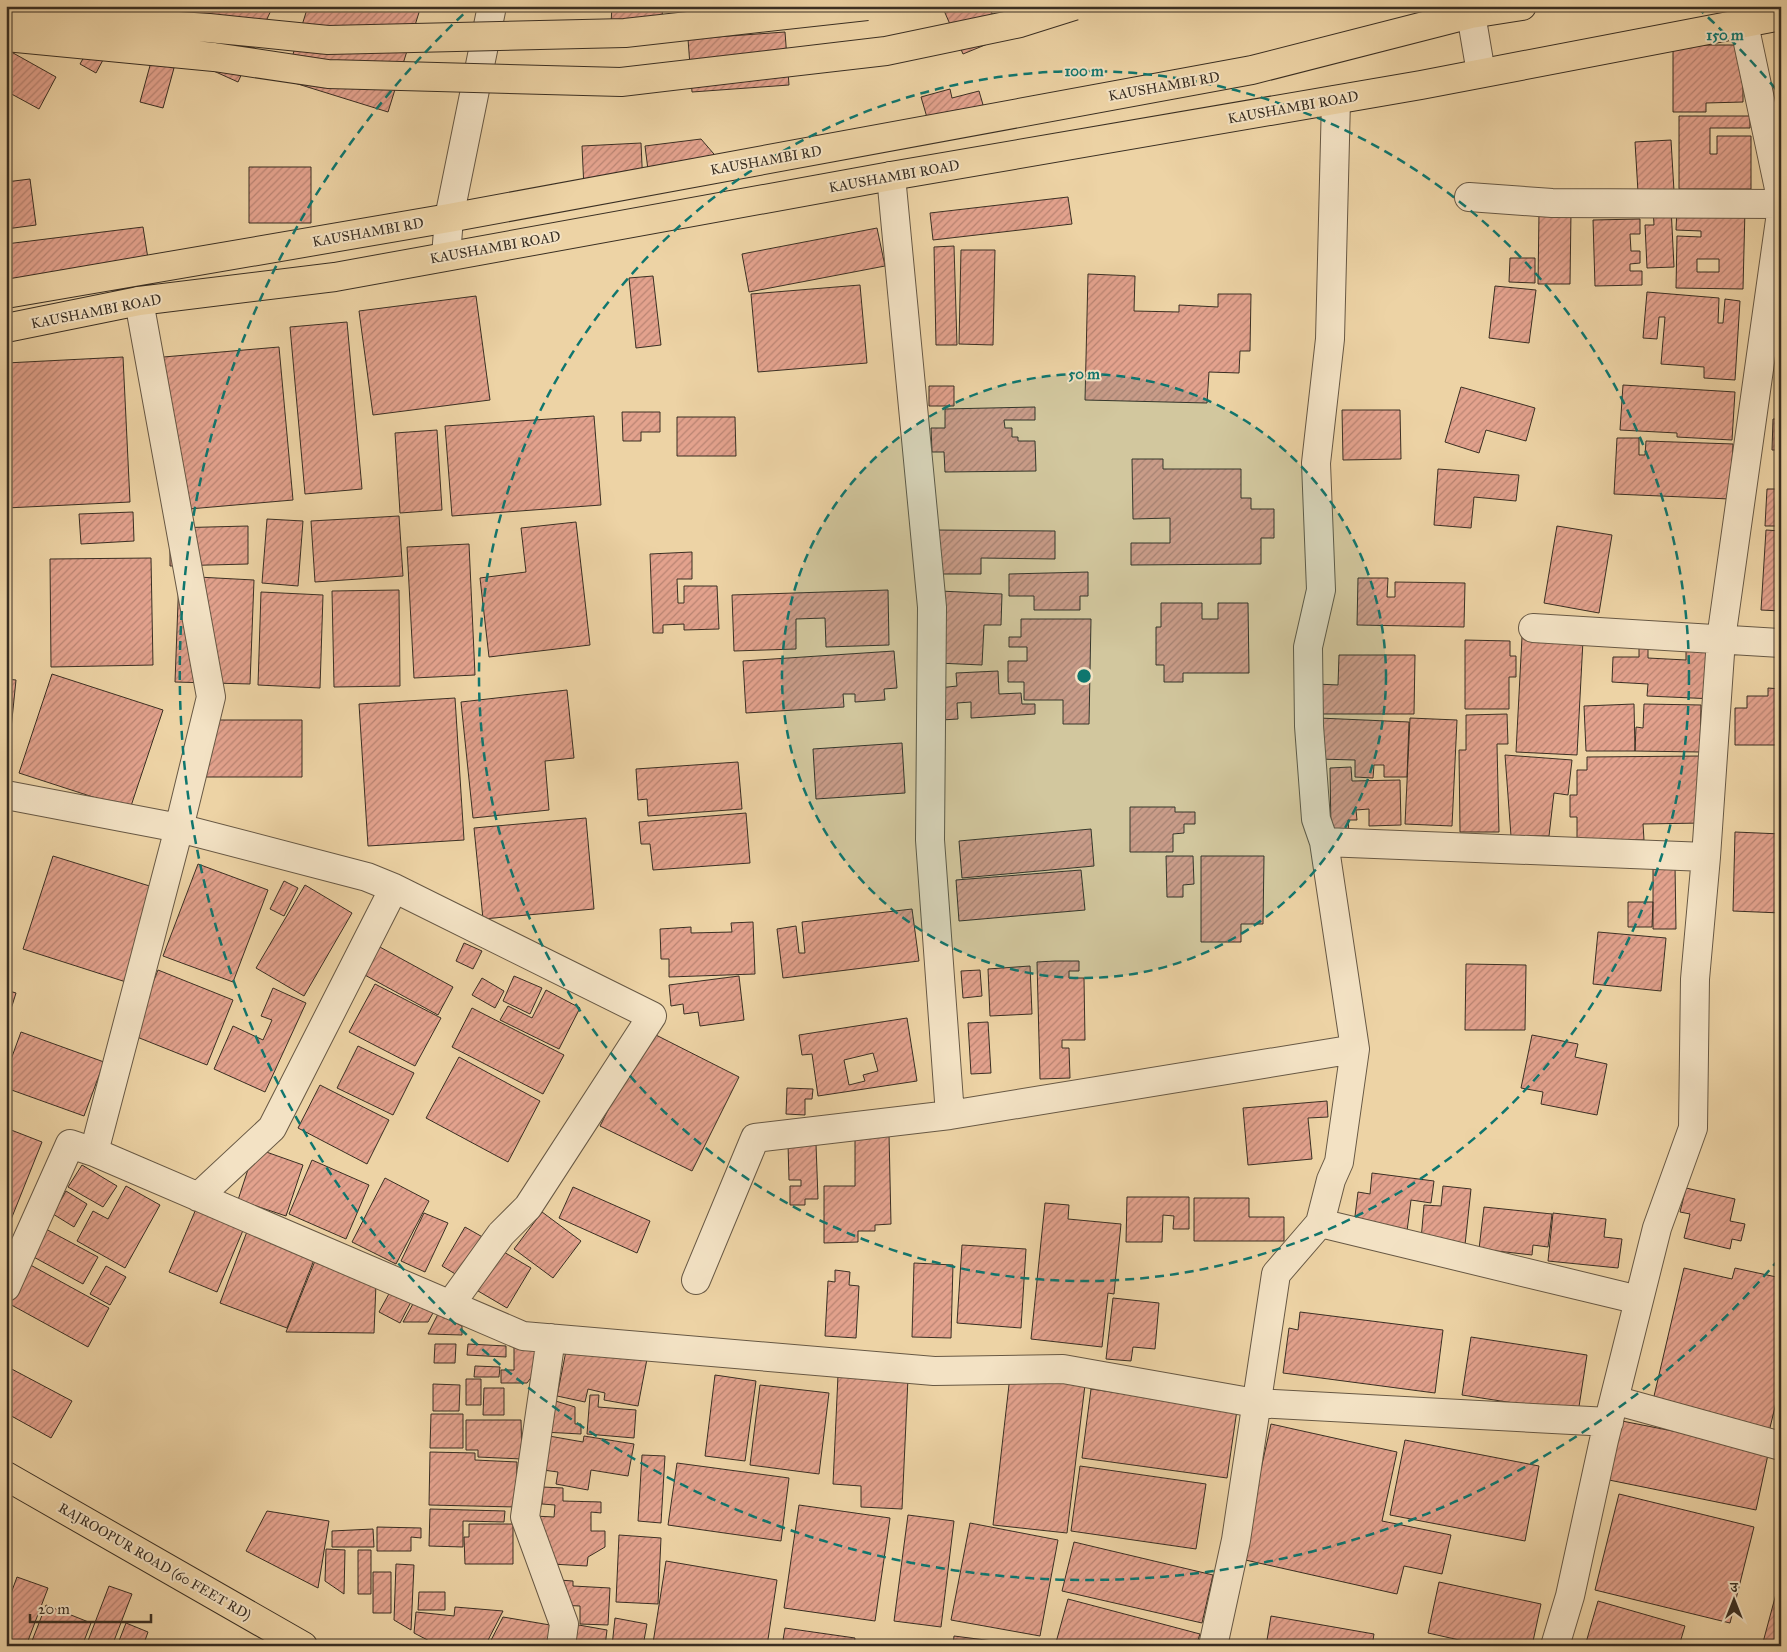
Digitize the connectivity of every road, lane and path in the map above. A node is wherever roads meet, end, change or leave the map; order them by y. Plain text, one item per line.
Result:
1 (492, 6) edge
2 (867, 6) edge
3 (1074, 6) edge
4 (1522, 6) edge
5 (1472, 9) edge
6 (6, 15) edge
7 (1781, 16) edge
8 (1744, 24) junction
9 (6, 38) edge
10 (1481, 74) junction
11 (1336, 100) junction
12 (891, 176) junction
13 (1470, 197) dead end
14 (1781, 198) edge
15 (1781, 204) edge
16 (1781, 213) edge
17 (448, 218) junction
18 (446, 256) junction
19 (6, 294) edge
20 (139, 301) junction
21 (6, 328) edge
22 (1533, 628) dead end
23 (1721, 639) junction
24 (1781, 644) edge
25 (6, 795) edge
26 (179, 828) junction
27 (1324, 842) junction
28 (1706, 857) junction
29 (394, 888) junction
30 (1355, 1049) junction
31 (950, 1115) junction
32 (94, 1152) junction
33 (198, 1196) junction
34 (1320, 1223) junction
35 (696, 1280) dead end
36 (6, 1287) edge
37 (1639, 1300) junction
38 (450, 1305) junction
39 (551, 1338) junction
40 (1256, 1404) junction
41 (1612, 1411) junction
42 (1779, 1440) edge
43 (6, 1476) edge
44 (303, 1646) edge
45 (561, 1646) edge
46 (1212, 1646) edge
47 (1555, 1646) edge

1 - 17 street
2 - 6 main road, bridge
3 - 9 main road, bridge
4 - 5 main road, KAUSHAMBI RD
5 - 10 street
5 - 17 main road, KAUSHAMBI RD
7 - 8 main road, KAUSHAMBI ROAD
8 - 10 main road, KAUSHAMBI ROAD
8 - 14 street
10 - 11 main road, KAUSHAMBI ROAD
11 - 12 main road, KAUSHAMBI ROAD
11 - 27 street
12 - 18 main road, KAUSHAMBI ROAD
12 - 31 street
13 - 15 street
16 - 23 street
17 - 18 street
17 - 19 main road, KAUSHAMBI RD
18 - 20 main road, KAUSHAMBI ROAD
20 - 21 main road, KAUSHAMBI ROAD
20 - 26 street
22 - 23 street
23 - 24 street
23 - 28 street
25 - 26 street
26 - 29 street
26 - 32 street
27 - 28 street
27 - 30 street
28 - 37 street
29 - 33 street
29 - 38 street
30 - 31 street
30 - 34 street
31 - 35 street
32 - 33 street
32 - 36 street
33 - 38 street
34 - 37 street
34 - 40 street
37 - 41 street
38 - 39 street
39 - 40 street
39 - 45 street
40 - 41 street
40 - 46 street
41 - 42 street
41 - 47 street
43 - 44 main road, RAJROOPUR ROAD (60 FEET RD)

